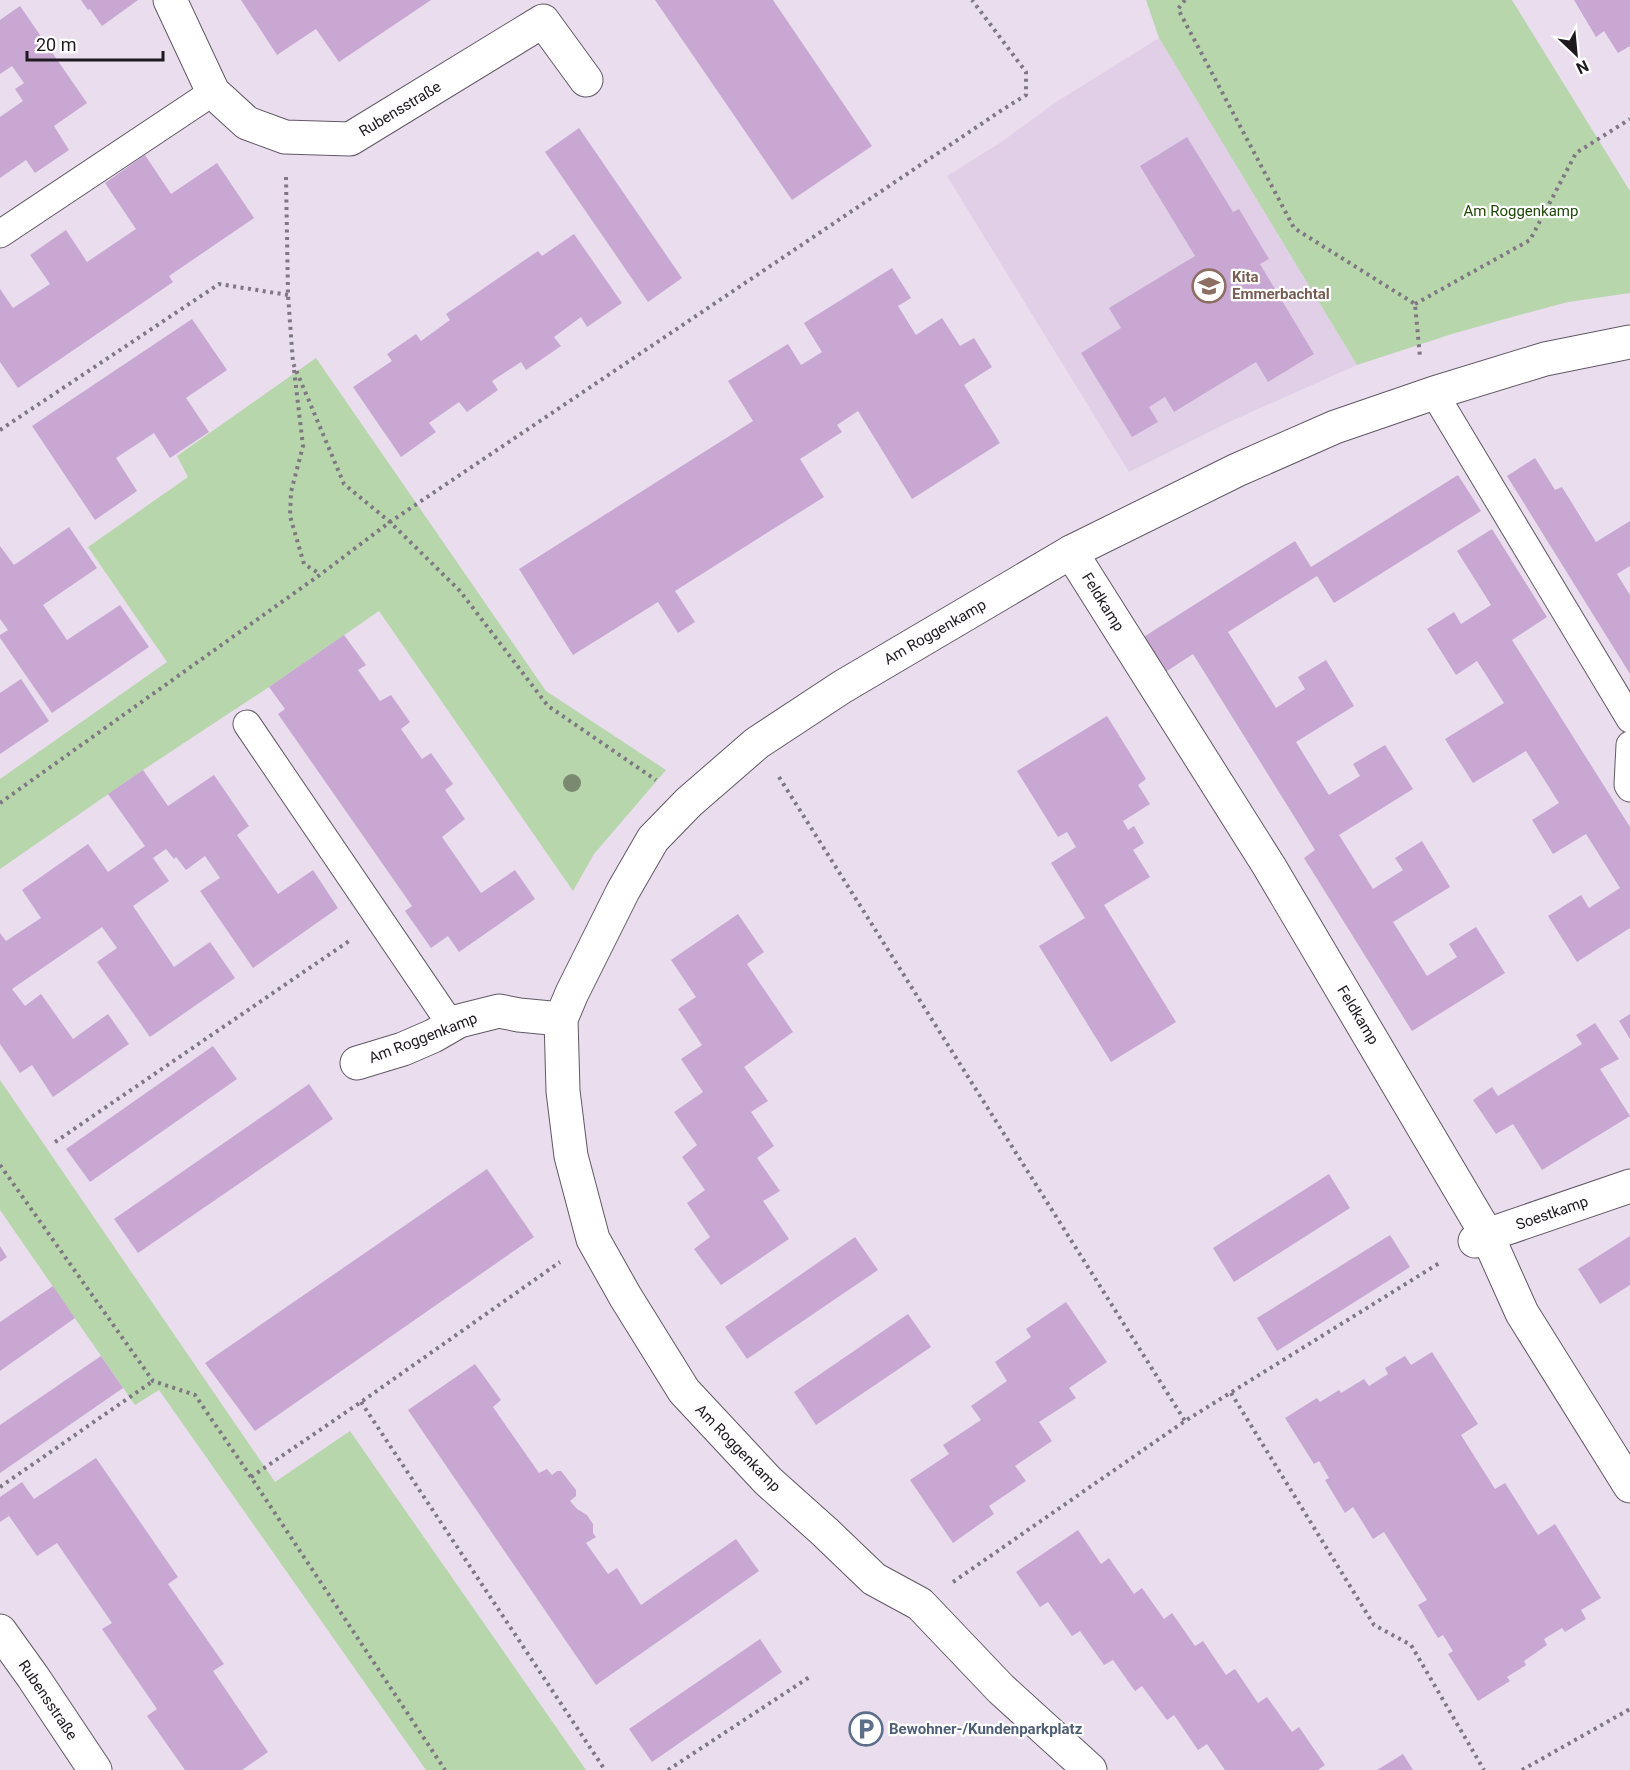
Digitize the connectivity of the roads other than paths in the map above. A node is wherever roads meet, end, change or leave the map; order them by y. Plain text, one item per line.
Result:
1 (170, 0) edge
2 (586, 80) dead end
3 (213, 92) junction
4 (0, 234) edge
5 (1630, 342) edge
6 (1428, 394) junction
7 (1071, 552) junction
8 (1630, 719) edge
9 (247, 724) dead end
10 (1630, 745) edge
11 (1630, 788) edge
12 (561, 1019) junction
13 (452, 1026) junction
14 (357, 1063) dead end
15 (1630, 1186) edge
16 (1481, 1238) junction
17 (1630, 1486) edge
18 (0, 1631) edge
19 (95, 1770) edge
20 (1090, 1770) edge

1 - 3 street, Rubensstraße
2 - 3 street, Rubensstraße
3 - 4 lane
5 - 6 street, Am Roggenkamp
6 - 7 street, Am Roggenkamp
6 - 8 lane
7 - 12 street, Am Roggenkamp
7 - 16 street, Feldkamp
9 - 13 lane
10 - 11 lane
12 - 13 street, Am Roggenkamp
12 - 20 street, Am Roggenkamp
13 - 14 street, Am Roggenkamp
15 - 16 street, Soestkamp
16 - 17 street, Feldkamp
18 - 19 street, Rubensstraße

